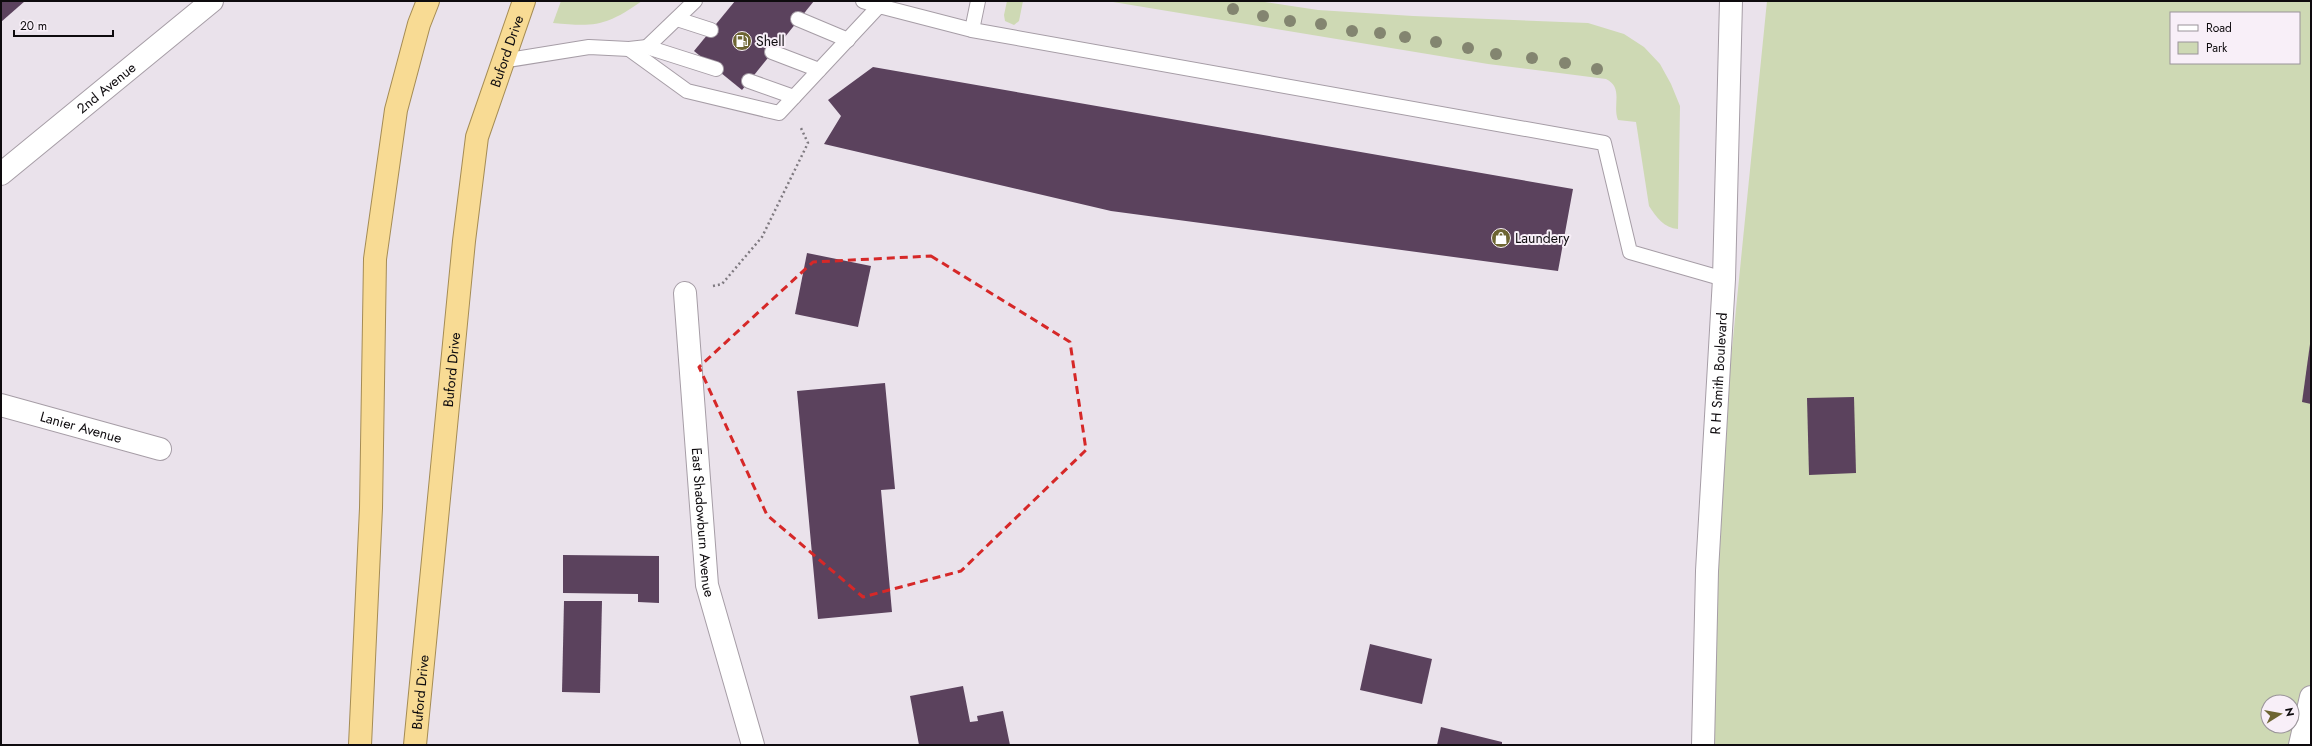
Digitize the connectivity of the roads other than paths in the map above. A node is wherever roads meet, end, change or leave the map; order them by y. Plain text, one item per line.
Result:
1 (212, 1) edge
2 (428, 1) edge
3 (524, 1) edge
4 (695, 1) edge
5 (862, 1) edge
6 (978, 1) edge
7 (1731, 1) edge
8 (879, 6) junction
9 (677, 19) junction
10 (798, 19) dead end
11 (711, 30) dead end
12 (972, 30) junction
13 (848, 40) junction
14 (647, 47) junction
15 (629, 49) junction
16 (772, 52) dead end
17 (502, 61) junction
18 (716, 69) dead end
19 (819, 70) junction
20 (749, 81) dead end
21 (794, 97) junction
22 (1, 174) edge
23 (1724, 280) junction
24 (685, 293) road end
25 (1, 405) edge
26 (160, 449) dead end
27 (2311, 697) edge
28 (360, 745) edge
29 (414, 745) edge
30 (753, 745) edge
31 (1703, 745) edge
32 (2300, 745) edge

1 - 22 street, 2nd Avenue
2 - 28 highway
3 - 17 highway, Buford Drive
4 - 9 lane
5 - 8 lane
6 - 12 lane
7 - 23 street, R H Smith Boulevard
8 - 12 lane
8 - 13 lane
9 - 11 lane
9 - 14 lane
10 - 13 lane
12 - 23 lane
13 - 19 lane
14 - 15 lane
14 - 18 lane
15 - 17 lane
15 - 21 lane
16 - 19 lane
17 - 29 highway, Buford Drive
19 - 21 lane
20 - 21 lane
23 - 31 street, R H Smith Boulevard
24 - 30 street, East Shadowburn Avenue
25 - 26 street, Lanier Avenue
27 - 32 street

